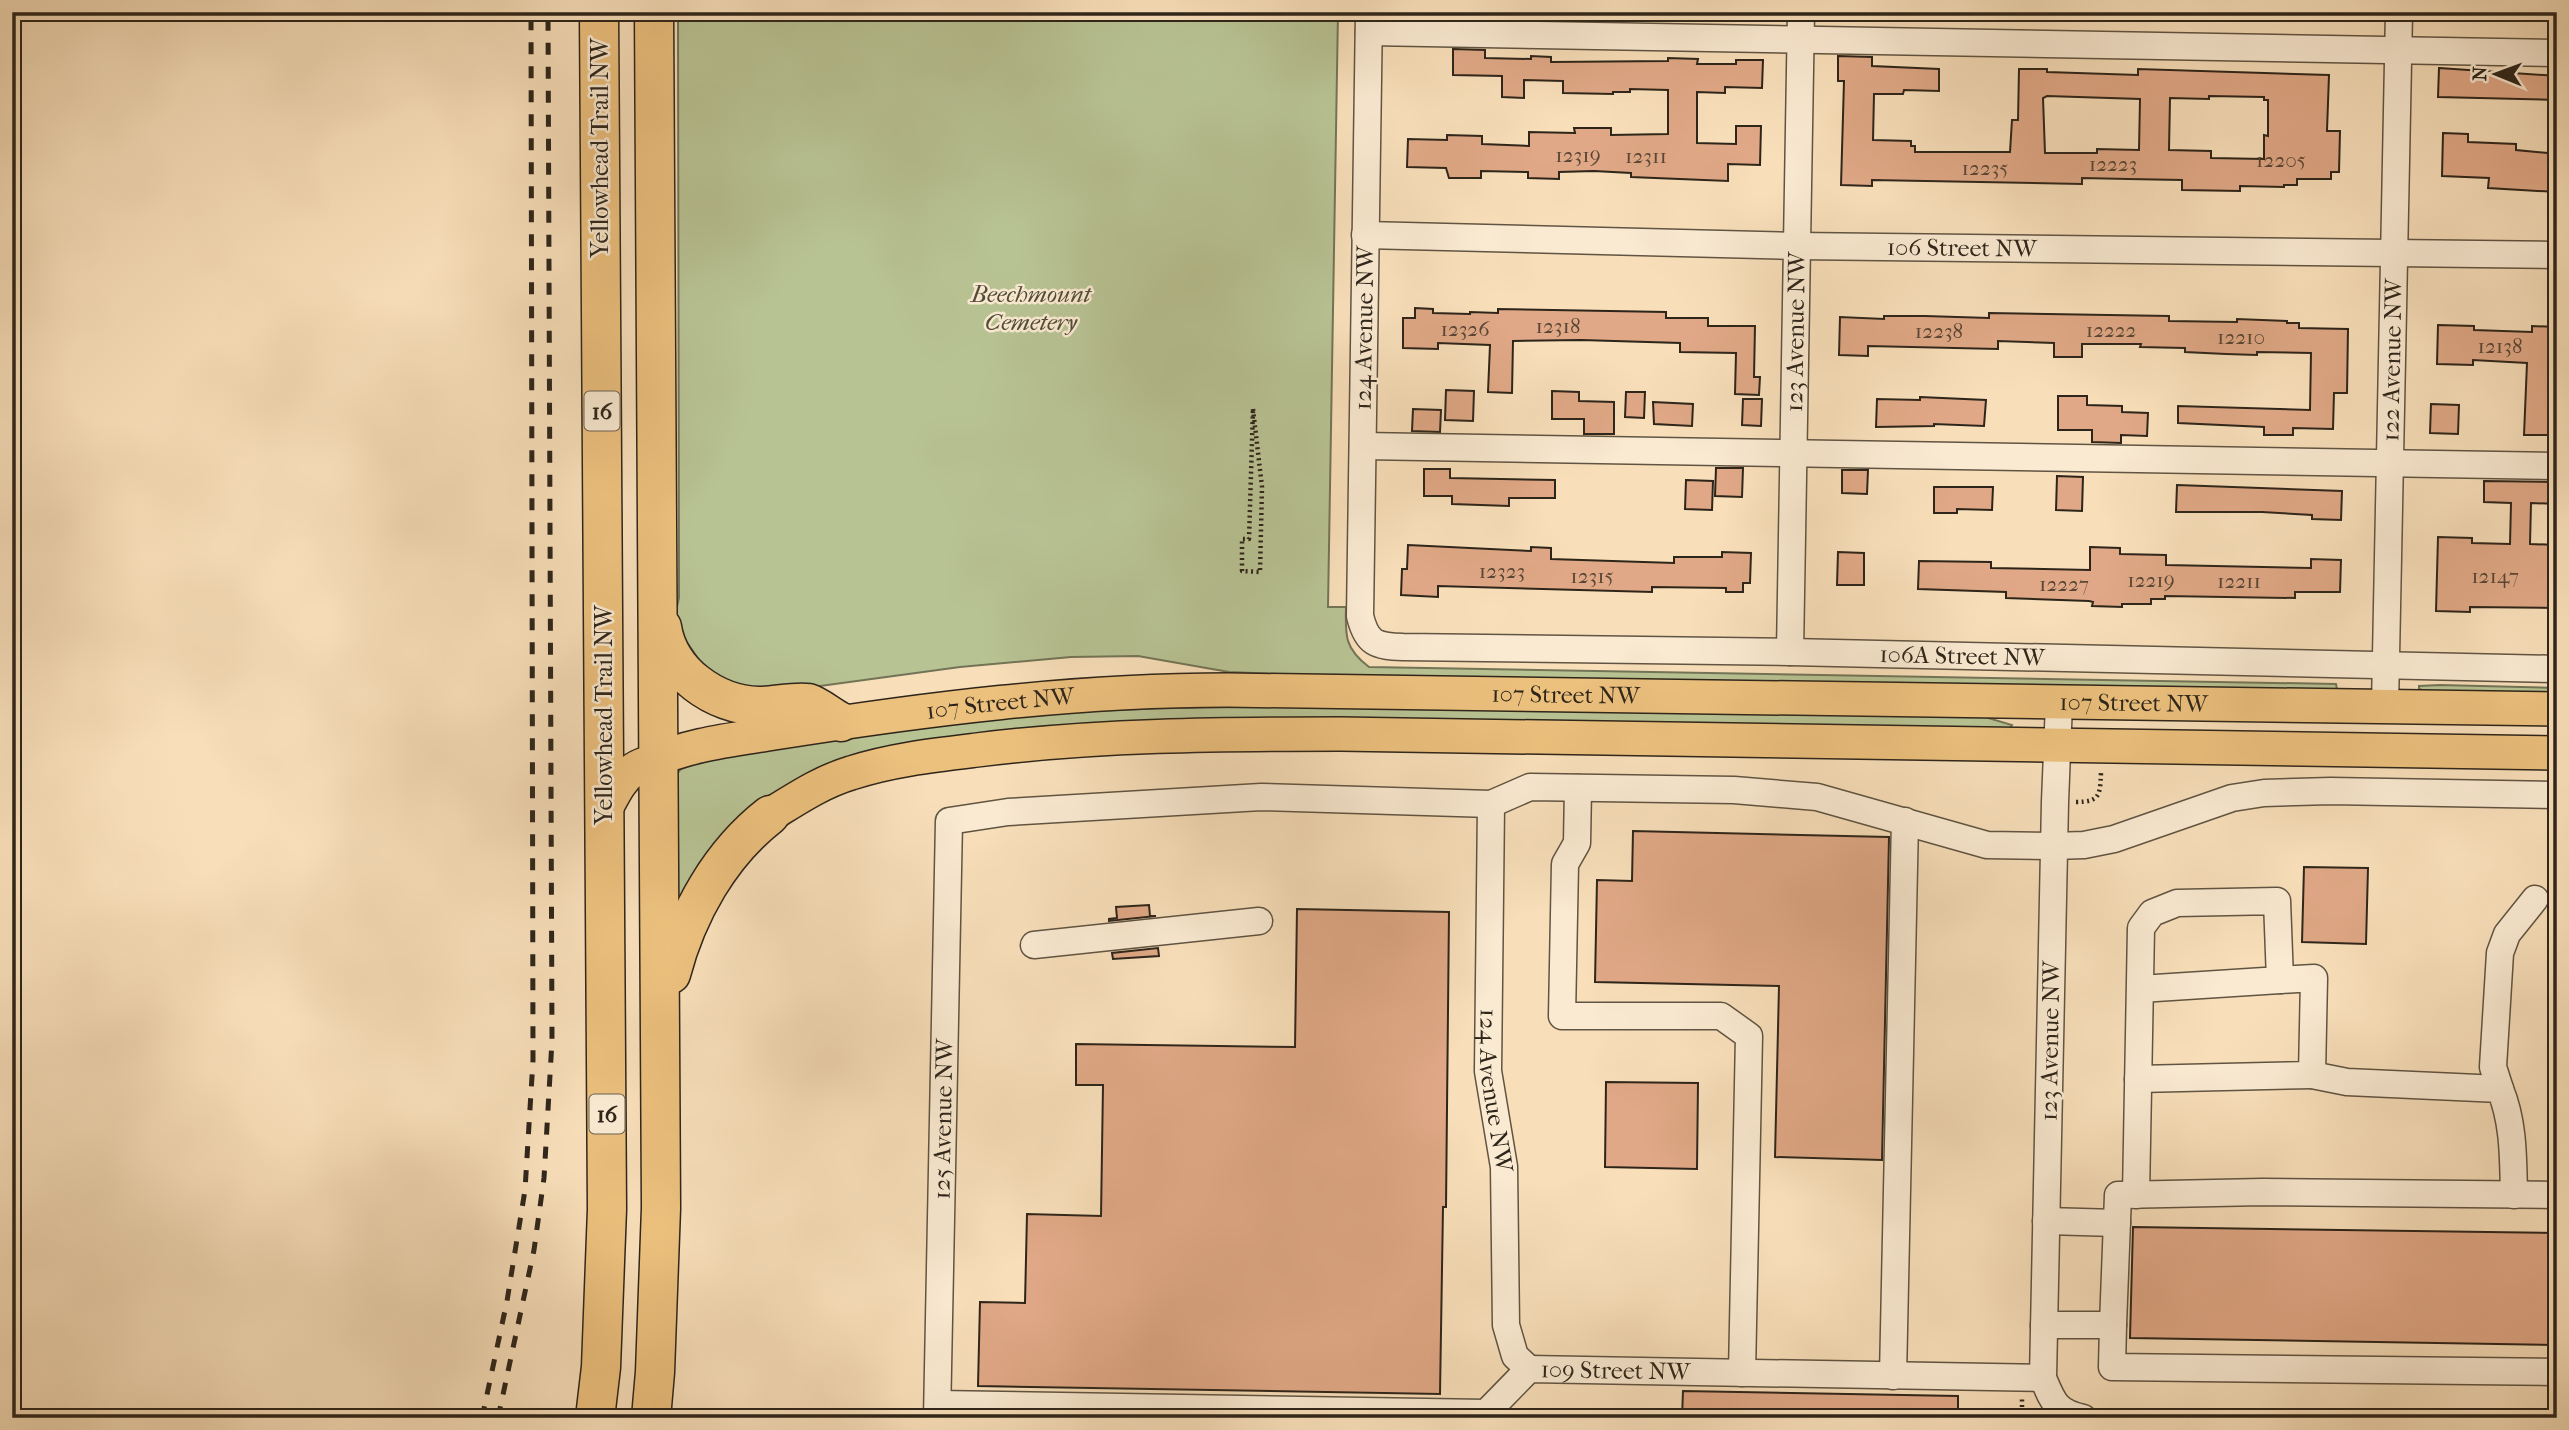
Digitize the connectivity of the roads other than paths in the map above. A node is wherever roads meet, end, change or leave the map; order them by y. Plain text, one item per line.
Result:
1 (599, 12) edge
2 (654, 12) edge
3 (1801, 12) edge
4 (2399, 12) edge
5 (1369, 22) edge
6 (1801, 40) junction
7 (2398, 50) junction
8 (2557, 52) edge
9 (1365, 235) junction
10 (1797, 246) junction
11 (2393, 253) junction
12 (2557, 255) edge
13 (1363, 446) junction
14 (1794, 454) junction
15 (2389, 464) junction
16 (2557, 466) edge
17 (659, 607) junction
18 (1371, 641) joint
19 (1790, 652) junction
20 (2386, 667) junction
21 (2557, 669) edge
22 (2059, 703) junction
23 (2385, 706) junction
24 (2557, 709) edge
25 (841, 722) junction
26 (2058, 745) junction
27 (2557, 753) edge
28 (660, 758) junction
29 (1578, 788) junction
30 (2557, 795) edge
31 (1491, 804) junction
32 (605, 810) junction
33 (770, 815) joint
34 (1905, 821) junction
35 (2054, 846) junction
36 (2535, 899) dead end
37 (1259, 921) dead end
38 (1034, 945) dead end
39 (2280, 980) junction
40 (2140, 989) junction
41 (661, 1049) junction
42 (2312, 1075) junction
43 (2138, 1079) junction
44 (2500, 1089) junction
45 (2136, 1195) junction
46 (2514, 1195) junction
47 (2557, 1195) edge
48 (2046, 1221) junction
49 (2117, 1223) junction
50 (2044, 1325) junction
51 (2113, 1325) junction
52 (1529, 1369) junction
53 (2557, 1372) edge
54 (1742, 1373) junction
55 (1893, 1376) junction
56 (2043, 1378) junction
57 (938, 1411) edge
58 (1368, 1414) edge
59 (595, 1418) edge
60 (651, 1418) edge
61 (2082, 1418) edge

1 - 32 highway, Yellowhead Trail NW / 16
2 - 17 highway, 16
3 - 6 street, 123 Avenue NW
4 - 7 street, 122 Avenue NW
5 - 6 street
5 - 9 street, 124 Avenue NW
6 - 7 street
6 - 10 street, 123 Avenue NW
7 - 8 street
7 - 11 street, 122 Avenue NW
9 - 10 street, 106 Street NW
9 - 13 street, 124 Avenue NW
10 - 11 street, 106 Street NW
10 - 14 street, 123 Avenue NW
11 - 12 street, 106 Street NW
11 - 15 street, 122 Avenue NW
13 - 14 street
13 - 18 street, 124 Avenue NW
14 - 15 street
14 - 19 street, 123 Avenue NW
15 - 16 street
15 - 20 street, 122 Avenue NW
17 - 25 highway
17 - 28 highway, 16
18 - 19 street, 106A Street NW
19 - 20 street, 106A Street NW
20 - 21 street, 106A Street NW
20 - 23 street, 122 Avenue NW
22 - 23 main road, 107 Street NW
22 - 25 main road, 107 Street NW
22 - 26 street, 123 Avenue NW
23 - 24 main road, 107 Street NW
25 - 28 main road, 107 Street NW
26 - 27 main road, 107 Street NW
26 - 33 main road, 107 Street NW
26 - 35 street, 123 Avenue NW
28 - 32 main road, 107 Street NW
28 - 41 highway, 16
29 - 31 street
29 - 34 street
29 - 54 street
30 - 35 street
31 - 52 street, 124 Avenue NW
31 - 57 street, 125 Avenue NW
32 - 59 highway, Yellowhead Trail NW / 16
33 - 41 highway
34 - 35 street
34 - 55 street
35 - 48 street, 123 Avenue NW
36 - 44 street
37 - 38 street
39 - 40 street
39 - 40 street
39 - 42 street
40 - 43 street
41 - 60 highway, 16
42 - 43 street
42 - 44 street
43 - 45 street
44 - 46 street
45 - 46 street
45 - 49 street
46 - 47 street
48 - 49 street
48 - 50 street, 123 Avenue NW
49 - 51 street
50 - 51 street
50 - 56 street, 123 Avenue NW
51 - 53 street
52 - 54 street, 109 Street NW
52 - 58 street, 109 Street NW
54 - 55 street, 109 Street NW
55 - 56 street, 109 Street NW
56 - 61 street
57 - 58 street, 109 Street NW

